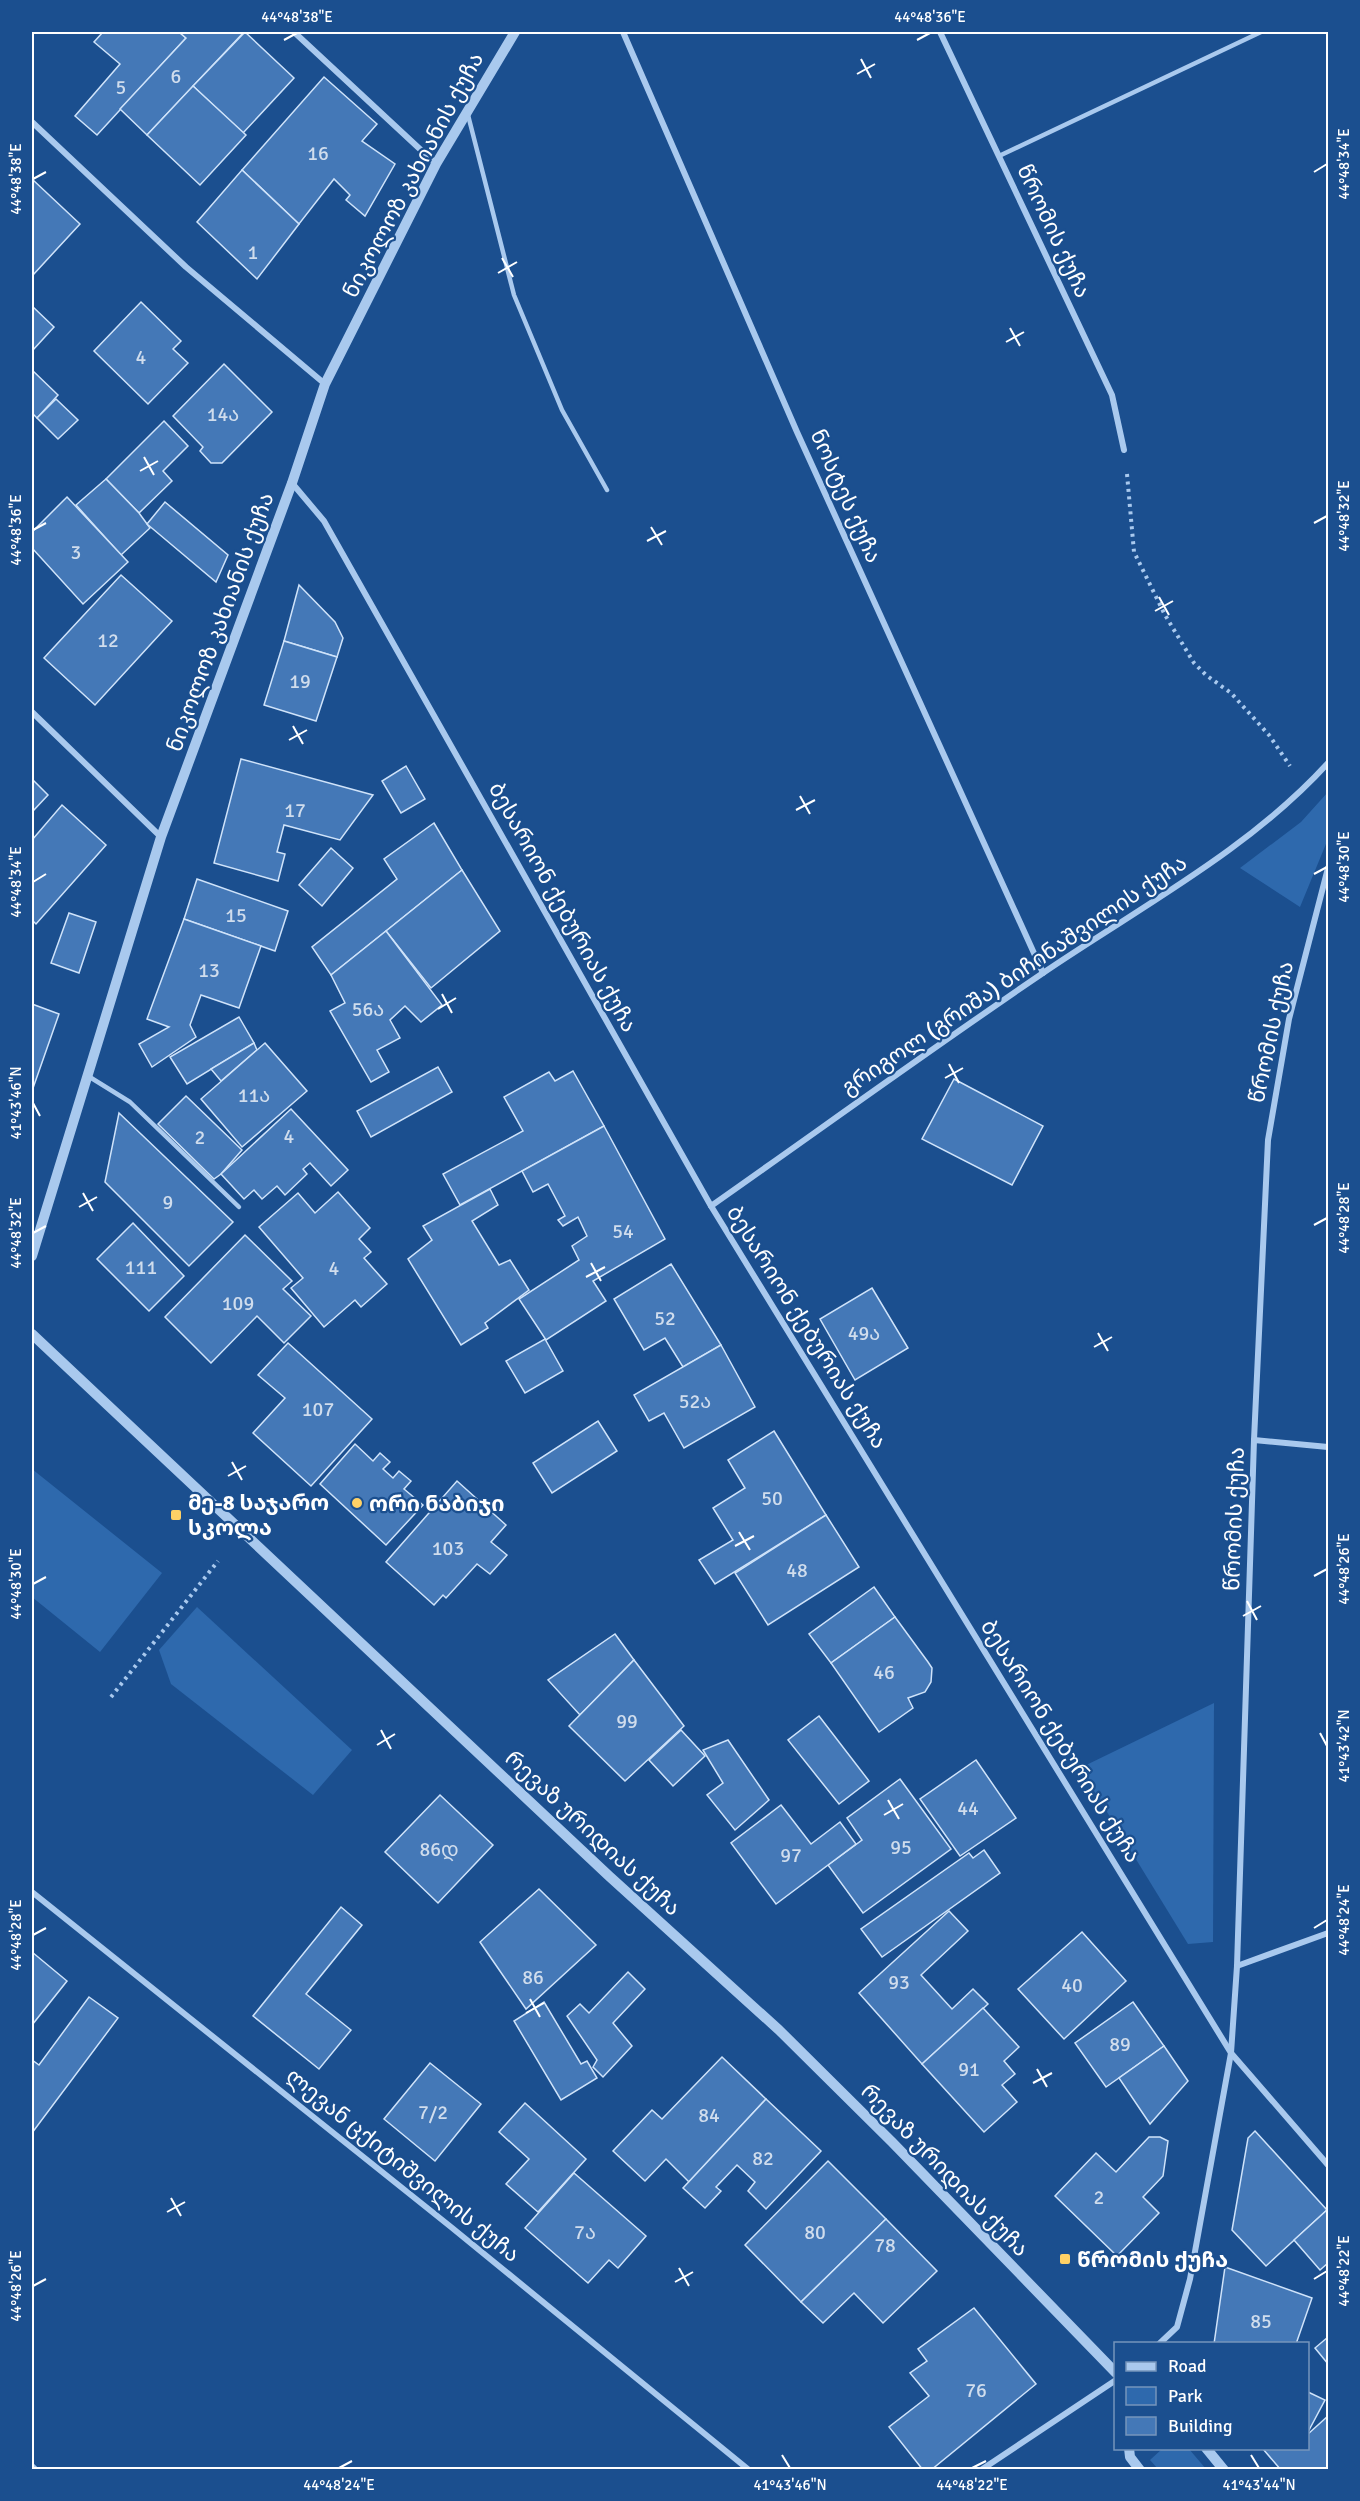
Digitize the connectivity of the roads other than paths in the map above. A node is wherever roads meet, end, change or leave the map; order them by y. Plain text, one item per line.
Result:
1 (294, 32) edge
2 (515, 32) edge
3 (623, 32) edge
4 (940, 32) edge
5 (1261, 32) edge
6 (467, 109) junction
7 (32, 122) edge
8 (999, 156) junction
9 (436, 164) junction
10 (325, 384) junction
11 (1124, 450) road end
12 (292, 483) junction
13 (607, 490) dead end
14 (32, 712) edge
15 (1329, 763) edge
16 (161, 837) junction
17 (1329, 868) edge
18 (1043, 973) junction
19 (88, 1076) junction
20 (711, 1206) junction
21 (240, 1207) dead end
22 (32, 1256) edge
23 (32, 1334) edge
24 (1254, 1440) junction
25 (1329, 1447) edge
26 (32, 1892) edge
27 (1329, 1933) edge
28 (1238, 1966) junction
29 (1231, 2052) junction
30 (1329, 2165) edge
31 (1160, 2342) edge
32 (1114, 2371) edge
33 (1114, 2381) edge
34 (1129, 2450) edge
35 (1208, 2450) edge
36 (32, 2466) edge
37 (36, 2469) edge
38 (749, 2469) edge
39 (981, 2469) edge
40 (1140, 2469) edge
41 (1224, 2469) edge

1 - 9 street
2 - 6 street, ნიკოლოზ კახიანის ქუჩა
3 - 18 street, ნოსტეს ქუჩა
4 - 8 street, წრომის ქუჩა
5 - 8 lane
6 - 9 street, ნიკოლოზ კახიანის ქუჩა
6 - 13 lane
7 - 10 street
8 - 11 street, წრომის ქუჩა
9 - 10 street, ნიკოლოზ კახიანის ქუჩა
10 - 12 street, ნიკოლოზ კახიანის ქუჩა
12 - 16 street, ნიკოლოზ კახიანის ქუჩა
12 - 20 street, ბესარიონ ქებურიას ქუჩა
14 - 16 street
15 - 18 street, გრიგოლ (გრიშა) ბიჩინაშვილის ქუჩა
16 - 19 street, ნიკოლოზ კახიანის ქუჩა
17 - 24 street, წრომის ქუჩა
18 - 20 street, გრიგოლ (გრიშა) ბიჩინაშვილის ქუჩა
19 - 21 lane
19 - 22 street, ნიკოლოზ კახიანის ქუჩა
20 - 29 street, ბესარიონ ქებურიას ქუჩა
23 - 32 street, რევაზ ურიდიას ქუჩა
24 - 25 street
24 - 28 street, წრომის ქუჩა
26 - 38 street, ლევან ცქიტიშვილის ქუჩა
27 - 28 street
28 - 29 street, წრომის ქუჩა
29 - 30 street, ბესარიონ ქებურიას ქუჩა
29 - 31 street, წრომის ქუჩა
33 - 39 street
34 - 40 street
35 - 41 street
36 - 37 street

